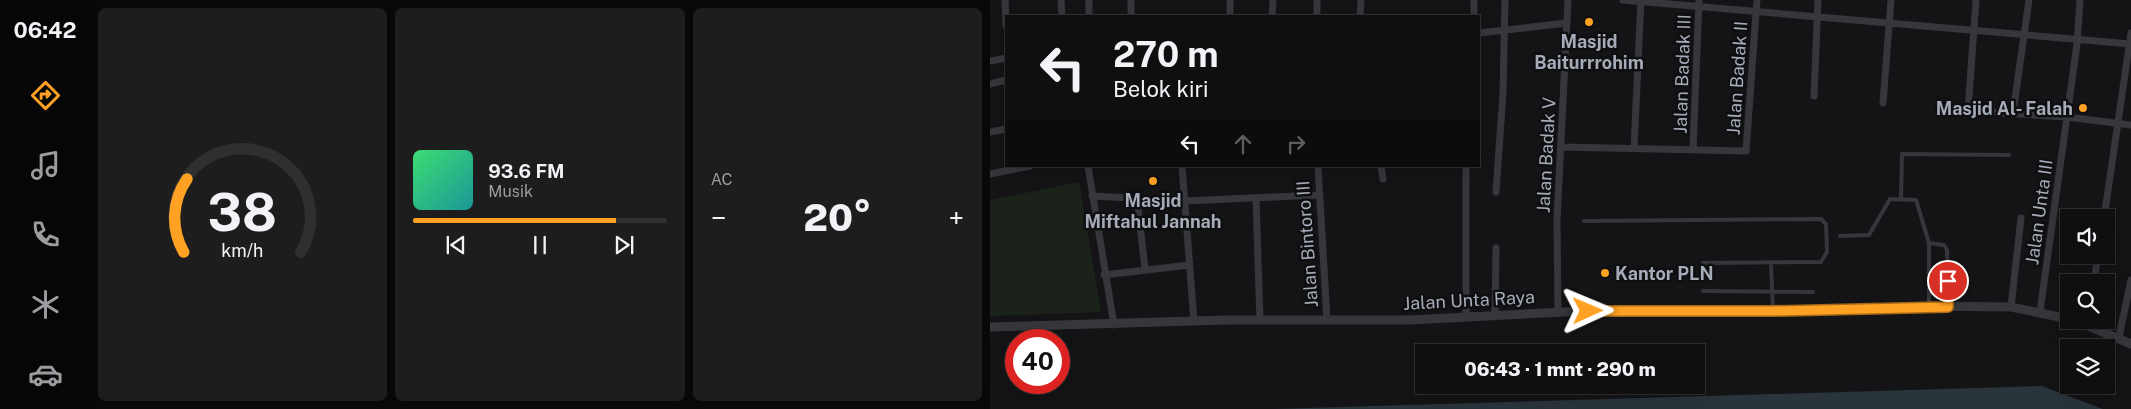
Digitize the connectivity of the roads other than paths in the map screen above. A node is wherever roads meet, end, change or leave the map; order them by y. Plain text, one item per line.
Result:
1 (1005, 0) edge
2 (1061, 0) edge
3 (1089, 0) edge
4 (1131, 0) edge
5 (1230, 0) edge
6 (1272, 0) edge
7 (1317, 0) edge
8 (1361, 0) edge
9 (1474, 0) edge
10 (1505, 0) edge
11 (1568, 0) edge
12 (1624, 0) edge
13 (1757, 0) edge
14 (1818, 0) edge
15 (1891, 0) edge
16 (1976, 0) edge
17 (2029, 0) edge
18 (2080, 0) edge
19 (1641, 1) edge
20 (1699, 3) edge
21 (1756, 12) junction
22 (1006, 15) edge
23 (1062, 15) edge
24 (1089, 15) edge
25 (1131, 15) edge
26 (1230, 15) edge
27 (1272, 15) edge
28 (1317, 15) edge
29 (1360, 15) edge
30 (1474, 15) edge
31 (1816, 17) junction
32 (1567, 24) junction
33 (1888, 24) junction
34 (1506, 30) junction
35 (1973, 31) junction
36 (1480, 33) edge
37 (2131, 33) edge
38 (2024, 36) junction
39 (2077, 40) junction
40 (2130, 44) edge
41 (1005, 58) edge
42 (990, 60) edge
43 (1005, 80) edge
44 (990, 84) edge
45 (1814, 96) dead end
46 (1883, 103) dead end
47 (2013, 113) junction
48 (2067, 117) junction
49 (2119, 123) junction
50 (2131, 125) edge
51 (1005, 129) edge
52 (990, 132) edge
53 (1562, 147) junction
54 (1634, 148) junction
55 (1694, 148) junction
56 (2008, 155) dead end
57 (1025, 167) edge
58 (1088, 167) edge
59 (1182, 167) edge
60 (1318, 167) edge
61 (1382, 167) edge
62 (1466, 167) edge
63 (990, 174) edge
64 (1383, 179) dead end
65 (1496, 192) dead end
66 (1318, 195) junction
67 (1092, 196) junction
68 (1256, 198) junction
69 (1136, 199) junction
70 (1901, 199) junction
71 (1185, 200) junction
72 (2105, 209) edge
73 (2021, 218) dead end
74 (1584, 220) dead end
75 (1840, 236) dead end
76 (1929, 243) junction
77 (1496, 248) dead end
78 (1703, 263) dead end
79 (1771, 263) junction
80 (1189, 265) junction
81 (1145, 269) junction
82 (1104, 275) junction
83 (2131, 280) edge
84 (1703, 291) dead end
85 (1771, 291) junction
86 (1813, 292) dead end
87 (1928, 306) junction
88 (2011, 306) junction
89 (1948, 307) junction
90 (1773, 311) junction
91 (1558, 312) junction
92 (2040, 312) junction
93 (1495, 315) junction
94 (1466, 317) junction
95 (2060, 317) edge
96 (1260, 320) junction
97 (1327, 320) junction
98 (1194, 322) junction
99 (1114, 325) junction
100 (990, 326) edge
101 (2103, 329) edge
102 (2127, 340) edge

1 - 22 street
2 - 23 street
3 - 24 street
4 - 25 street
5 - 26 street
6 - 27 street
7 - 28 street
8 - 29 street
9 - 30 street
10 - 34 street
11 - 32 street, Jalan Badak V
12 - 19 street
13 - 21 street, Jalan Badak II
14 - 31 street
15 - 33 street
16 - 35 street
17 - 38 street
18 - 39 street, Jalan Unta III
19 - 20 street
19 - 54 street
20 - 21 street
20 - 55 street, Jalan Badak III
21 - 31 street
21 - 55 street, Jalan Badak II
31 - 33 street
31 - 45 street
32 - 34 street
32 - 53 street, Jalan Badak V
33 - 35 street
33 - 46 street
34 - 36 street
34 - 65 street
35 - 38 street
35 - 47 street
37 - 40 street
38 - 39 street
38 - 47 street
39 - 40 street
39 - 48 street, Jalan Unta III
40 - 49 street
41 - 42 street
43 - 44 street
47 - 48 street
48 - 49 street
48 - 92 street, Jalan Unta III
49 - 50 street
49 - 72 street
51 - 52 street
53 - 54 street
53 - 91 street, Jalan Badak V
54 - 55 street
56 - 70 lane
57 - 63 street
58 - 67 street
59 - 71 street
60 - 66 street, Jalan Bintoro III
61 - 64 street
62 - 94 street
66 - 68 street
66 - 97 street, Jalan Bintoro III
67 - 69 street
67 - 82 street
68 - 71 street
68 - 96 street
69 - 71 street
69 - 81 street
70 - 75 lane
70 - 76 lane
71 - 80 street
73 - 88 street
74 - 79 lane
76 - 87 lane
76 - 89 lane
77 - 93 street
78 - 79 lane
79 - 85 lane
80 - 81 street
80 - 98 street
81 - 82 street
82 - 99 street
83 - 102 street
84 - 85 lane
85 - 86 lane
85 - 90 lane
87 - 89 street, Jalan Unta Raya
87 - 90 street, Jalan Unta Raya
88 - 89 street, Jalan Unta Raya
88 - 92 street, Jalan Unta Raya
90 - 91 street, Jalan Unta Raya
91 - 93 street, Jalan Unta Raya
92 - 95 street, Jalan Unta Raya
93 - 94 street, Jalan Unta Raya
94 - 97 street, Jalan Unta Raya
96 - 97 street, Jalan Unta Raya
96 - 98 street, Jalan Unta Raya
98 - 99 street, Jalan Unta Raya
99 - 100 street, Jalan Unta Raya
101 - 102 street

